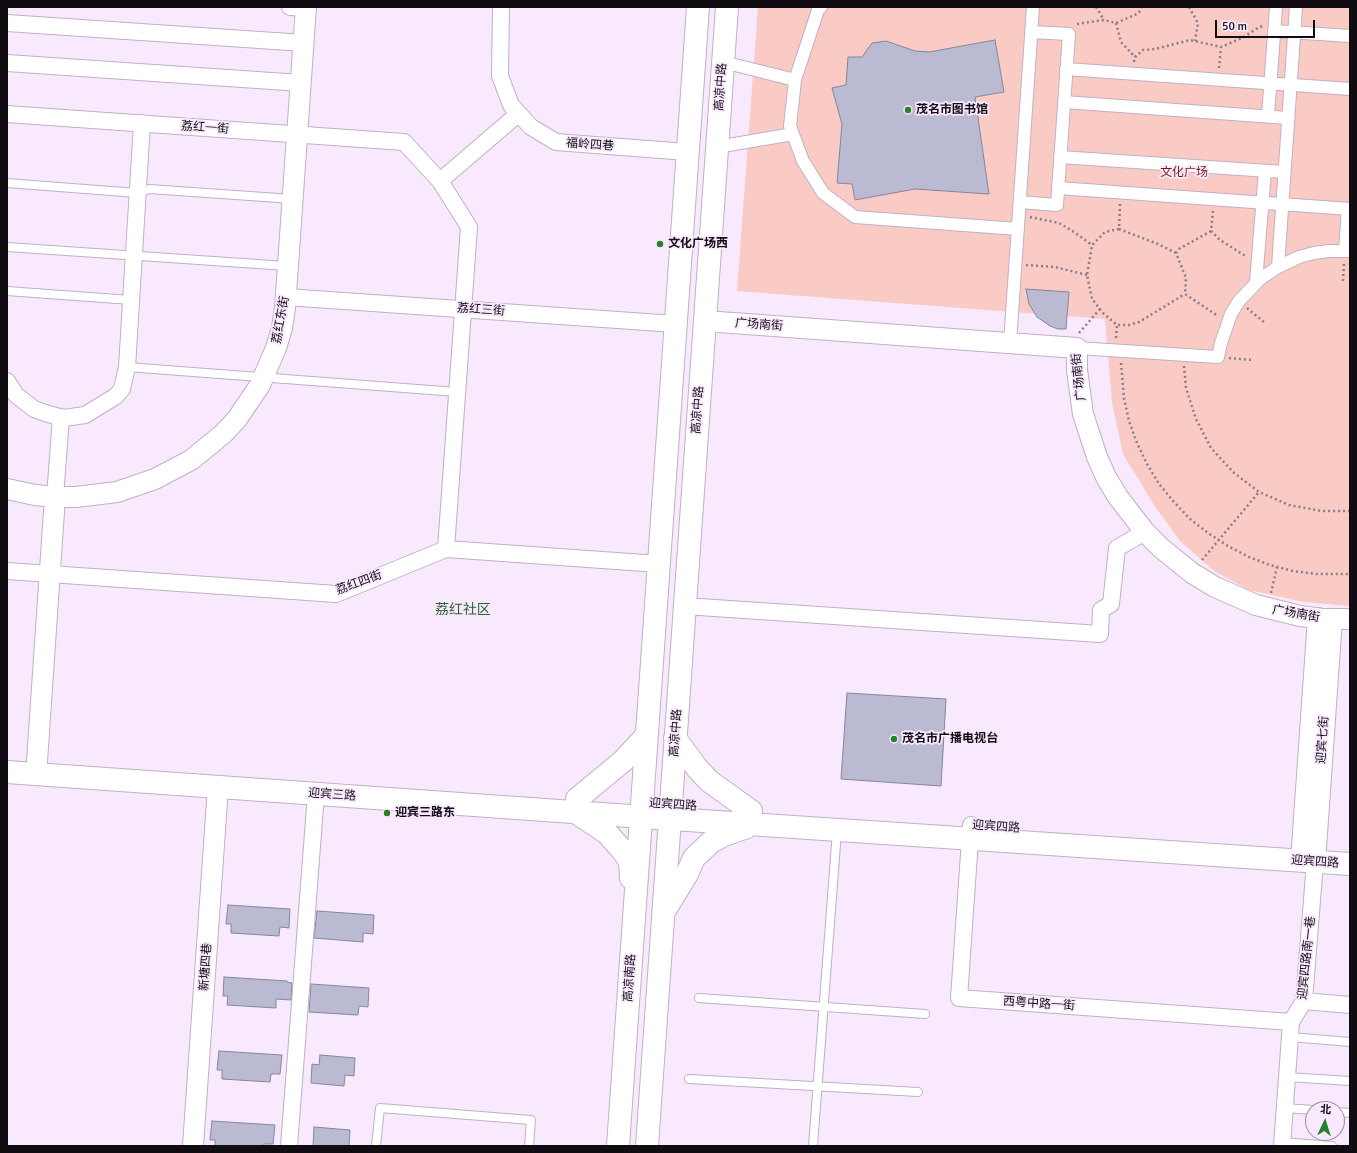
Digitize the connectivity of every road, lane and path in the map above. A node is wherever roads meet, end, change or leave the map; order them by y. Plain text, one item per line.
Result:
1 (301, 7) edge
2 (501, 7) edge
3 (698, 7) edge
4 (727, 7) edge
5 (821, 7) edge
6 (1033, 7) edge
7 (1096, 7) edge
8 (1141, 7) edge
9 (1189, 7) edge
10 (1276, 7) edge
11 (1296, 7) edge
12 (1104, 20) junction
13 (7, 23) edge
14 (1116, 24) junction
15 (1275, 28) junction
16 (1032, 32) junction
17 (1294, 32) junction
18 (696, 33) junction
19 (1069, 34) junction
20 (725, 35) junction
21 (1350, 36) edge
22 (1195, 41) junction
23 (304, 44) junction
24 (1221, 47) junction
25 (1135, 57) junction
26 (723, 62) junction
27 (7, 63) edge
28 (1066, 69) junction
29 (1133, 74) junction
30 (795, 80) junction
31 (1218, 80) junction
32 (301, 83) junction
33 (1271, 84) junction
34 (1290, 85) junction
35 (1350, 89) edge
36 (1064, 102) junction
37 (7, 114) edge
38 (518, 114) junction
39 (1268, 116) junction
40 (1288, 118) junction
41 (142, 123) junction
42 (297, 134) junction
43 (793, 134) junction
44 (717, 147) junction
45 (687, 152) junction
46 (1060, 157) junction
47 (1265, 171) junction
48 (1284, 172) junction
49 (440, 181) junction
50 (7, 183) edge
51 (1058, 188) junction
52 (137, 193) junction
53 (1121, 193) junction
54 (293, 199) junction
55 (1214, 199) junction
56 (1262, 203) junction
57 (1282, 204) junction
58 (1019, 208) junction
59 (1349, 209) edge
60 (1018, 229) junction
61 (1118, 229) junction
62 (1211, 231) junction
63 (1092, 245) junction
64 (7, 247) edge
65 (1348, 251) edge
66 (1176, 253) junction
67 (133, 255) junction
68 (1258, 263) junction
69 (1015, 264) junction
70 (288, 266) junction
71 (1278, 267) junction
72 (1087, 275) junction
73 (1343, 281) dead end
74 (1256, 282) junction
75 (7, 291) edge
76 (1185, 294) junction
77 (286, 297) junction
78 (131, 300) junction
79 (1239, 301) junction
80 (463, 309) junction
81 (1100, 309) junction
82 (705, 321) junction
83 (1228, 322) junction
84 (1265, 323) dead end
85 (675, 324) junction
86 (1010, 343) junction
87 (1077, 348) junction
88 (1121, 351) junction
89 (1184, 355) junction
90 (1218, 358) junction
91 (1253, 360) dead end
92 (127, 367) junction
93 (264, 377) junction
94 (7, 381) edge
95 (457, 392) junction
96 (61, 417) junction
97 (7, 489) edge
98 (1259, 492) junction
99 (55, 497) junction
100 (1350, 511) edge
101 (1145, 532) junction
102 (1219, 540) junction
103 (446, 549) junction
104 (659, 564) junction
105 (1277, 567) junction
106 (7, 571) edge
107 (1192, 573) junction
108 (50, 574) junction
109 (1350, 574) edge
110 (685, 606) junction
111 (1267, 608) junction
112 (1333, 619) edge
113 (653, 644) junction
114 (682, 646) junction
115 (647, 735) junction
116 (676, 738) junction
117 (7, 759) edge
118 (37, 761) junction
119 (7, 772) edge
120 (218, 787) junction
121 (316, 794) junction
122 (576, 805) junction
123 (656, 812) junction
124 (752, 817) junction
125 (837, 830) junction
126 (971, 832) junction
127 (1350, 851) edge
128 (1308, 855) junction
129 (1350, 864) edge
130 (634, 908) junction
131 (663, 912) junction
132 (699, 998) dead end
133 (628, 1001) junction
134 (1304, 1001) junction
135 (657, 1003) junction
136 (1350, 1005) edge
137 (823, 1007) junction
138 (925, 1014) dead end
139 (1290, 1030) junction
140 (1350, 1042) edge
141 (1287, 1077) junction
142 (689, 1079) dead end
143 (1350, 1081) edge
144 (818, 1086) junction
145 (918, 1092) dead end
146 (1285, 1108) junction
147 (1305, 1109) edge
148 (1282, 1144) edge
149 (193, 1146) edge
150 (289, 1146) edge
151 (376, 1146) edge
152 (380, 1146) edge
153 (529, 1146) edge
154 (618, 1146) edge
155 (647, 1146) edge
156 (813, 1146) edge
157 (1332, 1146) edge

1 - 23 street, 荔红东街
2 - 38 street, 福岭四巷
3 - 18 main road
4 - 20 main road, 高凉中路
5 - 30 street
6 - 16 street
7 - 12 path
8 - 14 path
9 - 22 path
10 - 15 street
11 - 17 street
12 - 14 path
12 - 19 path
13 - 23 street
14 - 25 path
15 - 17 street
15 - 24 path
15 - 33 street
16 - 19 street
16 - 58 street
17 - 21 street
17 - 34 street
18 - 20 main road
18 - 45 main road
19 - 28 street
20 - 26 main road, 高凉中路
22 - 24 path
22 - 25 path
23 - 32 street, 荔红东街
24 - 31 path
25 - 29 path
26 - 30 street
26 - 44 main road, 高凉中路
27 - 32 street
28 - 29 street
28 - 36 street
29 - 31 street
30 - 43 street
31 - 33 street
32 - 42 street, 荔红东街
33 - 34 street
33 - 39 street
34 - 35 street
34 - 40 street
36 - 39 street
36 - 46 street
37 - 41 street, 荔红一街
38 - 45 street, 福岭四巷
38 - 49 street
39 - 40 street
40 - 48 street
41 - 42 street, 荔红一街
41 - 52 street
42 - 49 street, 荔红一街
42 - 54 street, 荔红东街
43 - 44 street
43 - 60 street
44 - 82 main road, 高凉中路
45 - 85 main road
46 - 47 street
46 - 51 street
47 - 48 street
47 - 56 street
48 - 57 street
49 - 80 street
50 - 52 lane
51 - 53 street
51 - 58 street
52 - 54 lane
52 - 67 street
53 - 55 street
53 - 61 path
54 - 70 street, 荔红东街
55 - 56 street
55 - 62 path
56 - 57 street
56 - 68 street
57 - 59 street
57 - 71 street
58 - 60 street
58 - 63 path
59 - 65 street
60 - 69 street
61 - 63 path
61 - 66 path
62 - 66 path
62 - 68 path
63 - 72 path
64 - 67 lane
65 - 71 street
65 - 73 path
66 - 76 path
67 - 70 lane
67 - 78 street
68 - 74 street
69 - 72 path
69 - 86 street
70 - 77 street, 荔红东街
71 - 74 street
72 - 81 path
74 - 79 street
75 - 78 lane
76 - 81 path
76 - 83 path
77 - 80 street, 荔红三街
77 - 93 street, 荔红东街
78 - 92 street
79 - 83 street
79 - 84 path
80 - 85 street, 荔红三街
80 - 95 street
81 - 87 path
82 - 86 street, 广场南街
82 - 110 main road, 高凉中路
83 - 90 street
85 - 104 main road
86 - 87 street, 广场南街
87 - 88 street
87 - 101 street, 广场南街
88 - 89 street
88 - 102 path
89 - 90 street
89 - 98 path
90 - 91 path
92 - 93 lane
92 - 96 street
93 - 95 lane
93 - 99 street, 荔红东街
94 - 96 street
95 - 103 street
96 - 99 street
97 - 99 street, 荔红东街
98 - 100 path
98 - 102 path
99 - 108 street
101 - 107 street, 广场南街
101 - 110 street
102 - 105 path
102 - 107 path
103 - 104 street, 荔红四街
103 - 108 street, 荔红四街
104 - 113 main road
105 - 109 path
105 - 111 path
106 - 108 street, 荔红四街
107 - 111 street, 广场南街
108 - 118 street
110 - 114 main road, 高凉中路
111 - 112 street, 广场南街
112 - 128 street, 迎宾七街
113 - 114 main road
113 - 115 main road
114 - 116 main road, 高凉中路
115 - 122 main road
115 - 123 main road
116 - 123 main road, 高凉中路
116 - 124 main road
117 - 118 main road, 迎宾三路
118 - 122 main road, 迎宾三路
119 - 120 main road, 迎宾三路
120 - 121 main road, 迎宾三路
120 - 149 street, 新塘四巷
121 - 122 main road, 迎宾三路
121 - 150 street
122 - 123 main road, 迎宾三路
122 - 130 main road
123 - 124 main road, 迎宾四路
123 - 130 main road, 高凉南路
123 - 131 main road
124 - 125 main road, 迎宾四路
124 - 126 main road, 迎宾四路
124 - 131 main road
125 - 126 main road, 迎宾四路
125 - 137 lane
126 - 128 main road, 迎宾四路
126 - 139 street, 西粤中路一街
127 - 128 main road, 迎宾四路
128 - 129 main road, 迎宾四路
128 - 134 street, 迎宾四路南一巷
130 - 133 main road, 高凉南路
131 - 135 main road
132 - 137 lane
133 - 135 main road
133 - 154 main road, 高凉南路
134 - 136 street
134 - 139 street, 迎宾四路南一巷
135 - 155 main road
137 - 138 lane
137 - 144 lane
139 - 140 lane
139 - 141 street, 迎宾四路南一巷
141 - 143 lane
141 - 146 street, 迎宾四路南一巷
142 - 144 lane
144 - 145 lane
144 - 156 lane
146 - 147 lane
146 - 148 street, 迎宾四路南一巷
148 - 157 lane
151 - 152 lane
151 - 153 lane

